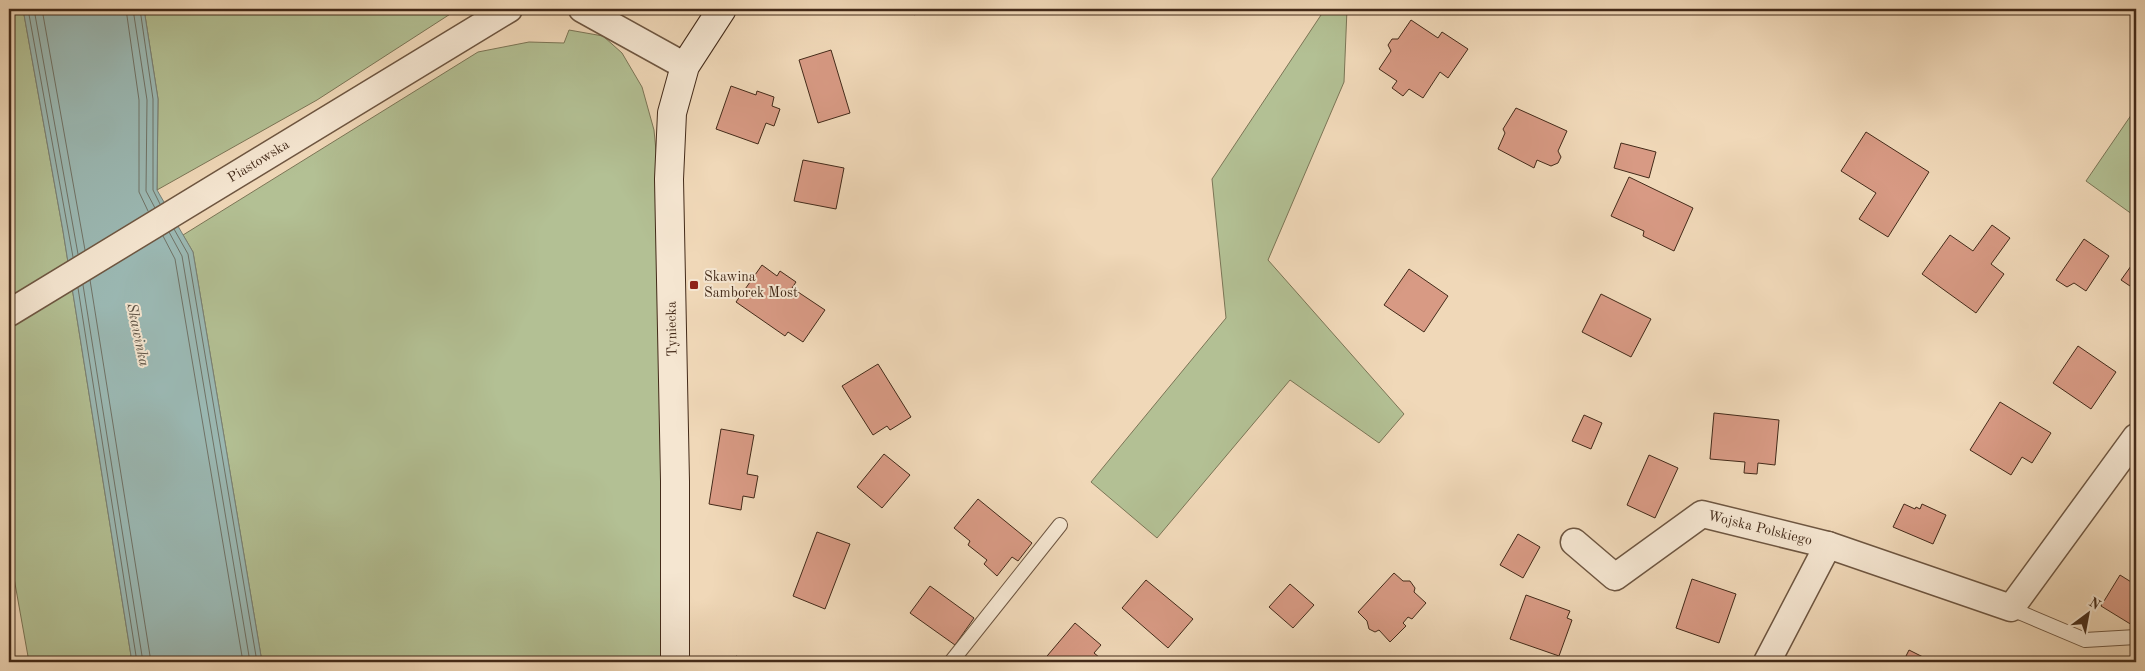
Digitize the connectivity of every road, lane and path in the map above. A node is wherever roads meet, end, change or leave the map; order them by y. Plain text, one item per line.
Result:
1 (510, 9) edge
2 (582, 9) edge
3 (722, 9) edge
4 (685, 66) junction
5 (9, 313) edge
6 (2136, 437) edge
7 (1060, 525) dead end
8 (1574, 542) dead end
9 (1828, 545) junction
10 (2007, 607) junction
11 (2136, 637) edge
12 (675, 662) edge
13 (951, 662) edge
14 (1768, 662) edge

1 - 5 street, Piastowska
2 - 4 street
3 - 4 street, Tyniecka
4 - 12 street, Tyniecka
6 - 10 street
7 - 13 lane
8 - 9 street, Wojska Polskiego
9 - 10 street, Wojska Polskiego
9 - 14 street, Wojska Polskiego
10 - 11 lane, Wojska Polskiego

